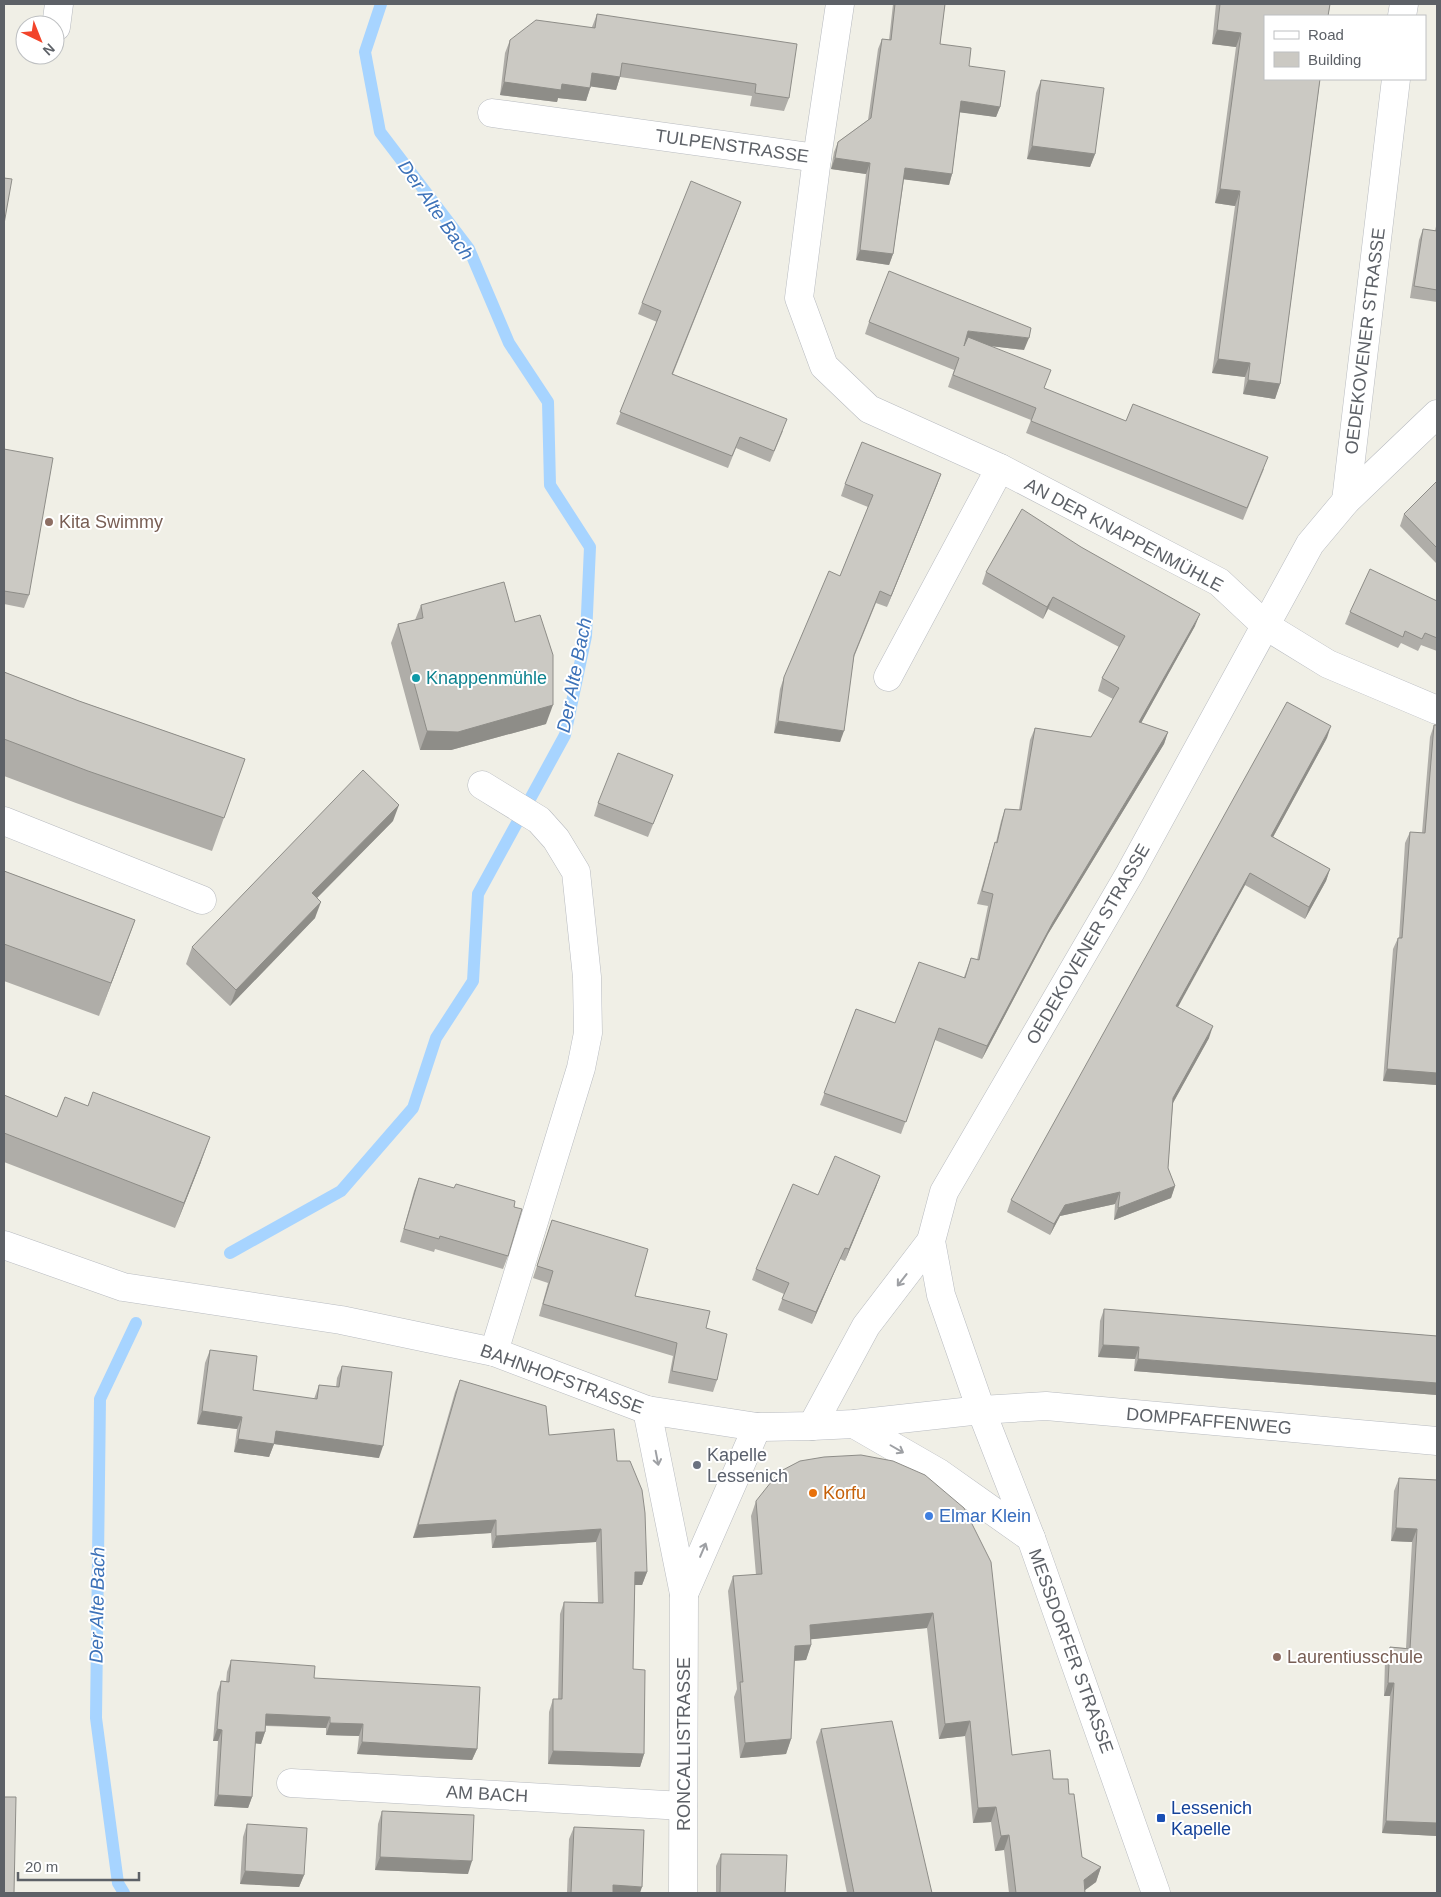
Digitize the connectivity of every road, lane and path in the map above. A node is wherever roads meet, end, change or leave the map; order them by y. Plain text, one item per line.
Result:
1 (840, 4) edge
2 (1396, 80) edge
3 (492, 113) dead end
4 (817, 158) junction
5 (1437, 414) edge
6 (1000, 468) junction
7 (1346, 501) junction
8 (1266, 626) junction
9 (888, 677) dead end
10 (1437, 710) edge
11 (493, 792) dead end
12 (4, 820) edge
13 (202, 900) dead end
14 (931, 1241) junction
15 (4, 1245) edge
16 (494, 1352) junction
17 (647, 1410) junction
18 (981, 1410) junction
19 (854, 1424) junction
20 (812, 1426) junction
21 (757, 1427) junction
22 (1437, 1441) edge
23 (1031, 1538) junction
24 (684, 1594) junction
25 (291, 1783) dead end
26 (683, 1806) junction
27 (683, 1893) edge
28 (1156, 1893) edge

1 - 4 street, TULPENSTRASSE
2 - 7 street, OEDEKOVENER STRASSE
3 - 4 street, TULPENSTRASSE
4 - 6 street, AN DER KNAPPENMÜHLE
5 - 7 street, OEDEKOVENER STRASSE
6 - 8 street, AN DER KNAPPENMÜHLE
6 - 9 street
7 - 8 street, OEDEKOVENER STRASSE
8 - 10 street, AN DER KNAPPENMÜHLE
8 - 14 street, OEDEKOVENER STRASSE
11 - 16 street
12 - 13 street
14 - 18 street, OEDEKOVENER STRASSE
14 -> 20 street
15 - 16 street, BAHNHOFSTRASSE
16 - 17 street, BAHNHOFSTRASSE
17 - 21 street, BAHNHOFSTRASSE
17 -> 24 street, RONCALLISTRASSE
18 - 19 street, BAHNHOFSTRASSE
18 - 22 street, DOMPFAFFENWEG
18 - 23 street, MESSDORFER STRASSE
19 - 20 street, BAHNHOFSTRASSE
19 -> 23 street
20 - 21 street, BAHNHOFSTRASSE
24 -> 21 street, RONCALLISTRASSE
23 - 28 street, MESSDORFER STRASSE
24 - 26 street, RONCALLISTRASSE
25 - 26 street, AM BACH
26 - 27 street, RONCALLISTRASSE

